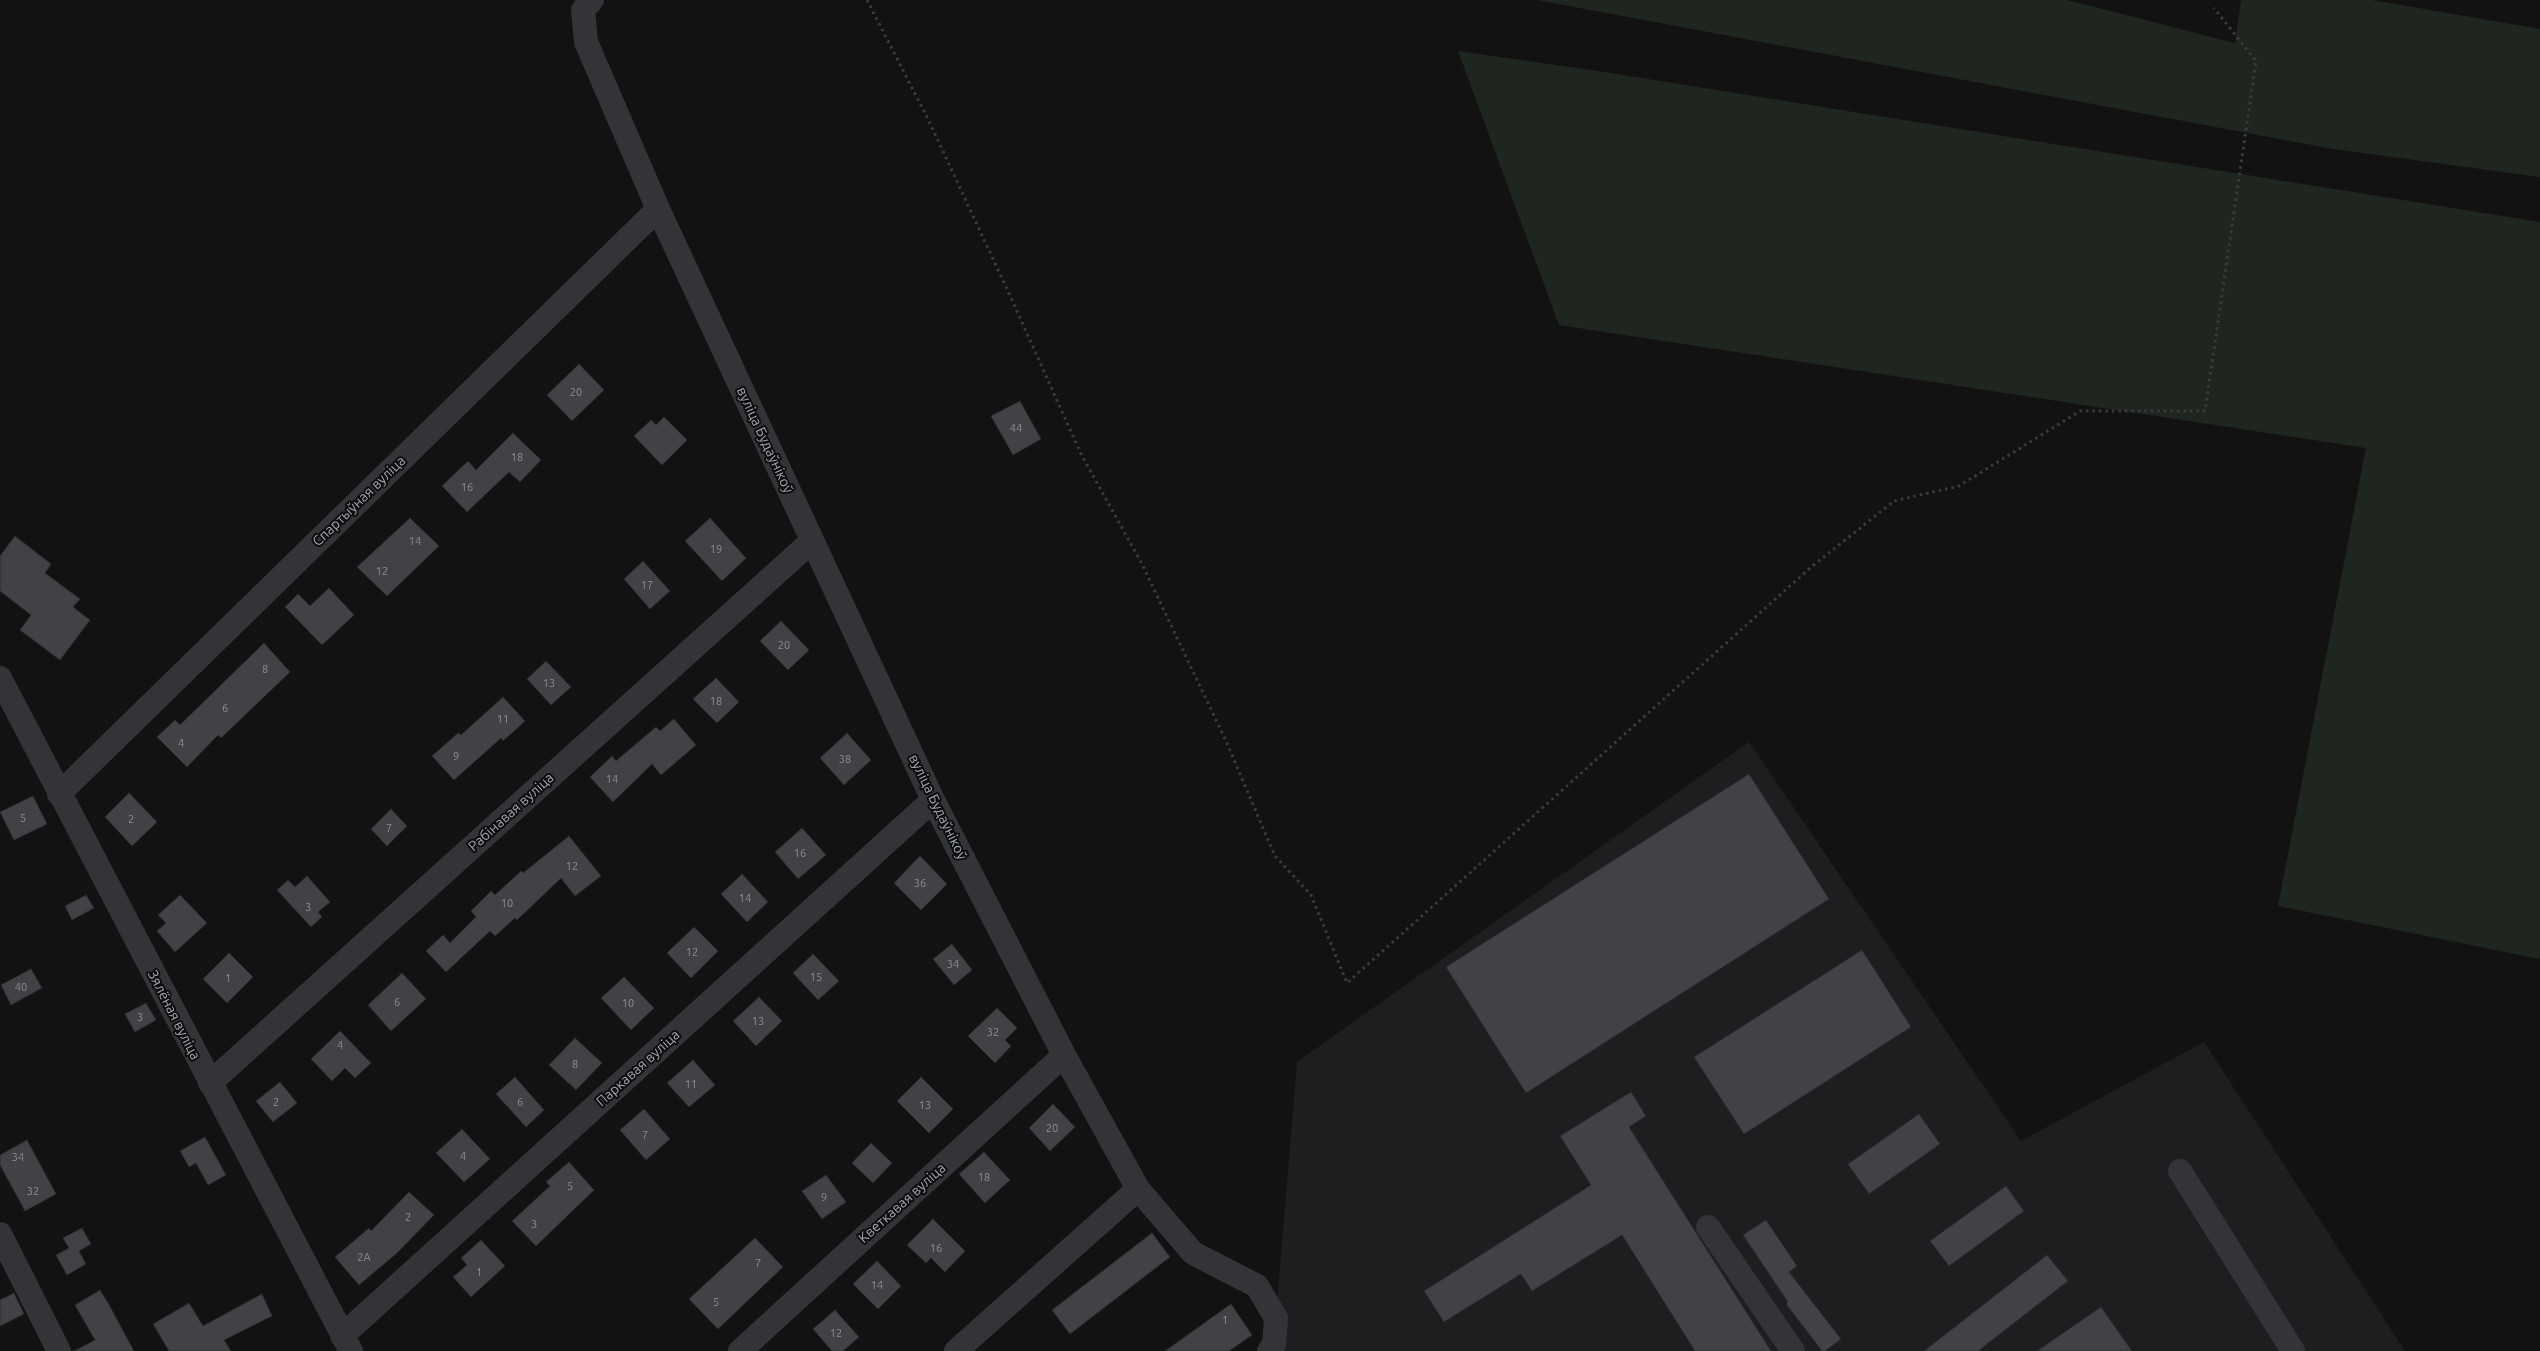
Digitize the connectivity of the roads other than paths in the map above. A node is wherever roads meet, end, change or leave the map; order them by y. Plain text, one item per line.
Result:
1 (592, 0) edge
2 (658, 209) junction
3 (812, 541) junction
4 (0, 678) edge
5 (59, 794) junction
6 (933, 800) junction
7 (1064, 1054) junction
8 (210, 1083) junction
9 (2180, 1171) dead end
10 (1138, 1188) junction
11 (1708, 1227) dead end
12 (0, 1234) edge
13 (347, 1344) edge
14 (59, 1351) edge
15 (740, 1351) edge
16 (956, 1351) edge
17 (1268, 1351) edge
18 (1793, 1351) edge
19 (2293, 1351) edge

1 - 2 street, вуліца Будаўнікоў
2 - 3 street, вуліца Будаўнікоў
2 - 5 street, Спартыўная вуліца
3 - 6 street, вуліца Будаўнікоў
3 - 8 street, Рабінавая вуліца
4 - 5 street, Зялёная вуліца
5 - 8 street, Зялёная вуліца
6 - 7 street, вуліца Будаўнікоў
6 - 13 street, Паркавая вуліца
7 - 10 street, вуліца Будаўнікоў
7 - 15 street, Кветкавая вуліца
8 - 13 street, Зялёная вуліца
9 - 19 street
10 - 16 street
10 - 17 street, вуліца Будаўнікоў
11 - 18 street
12 - 14 street

